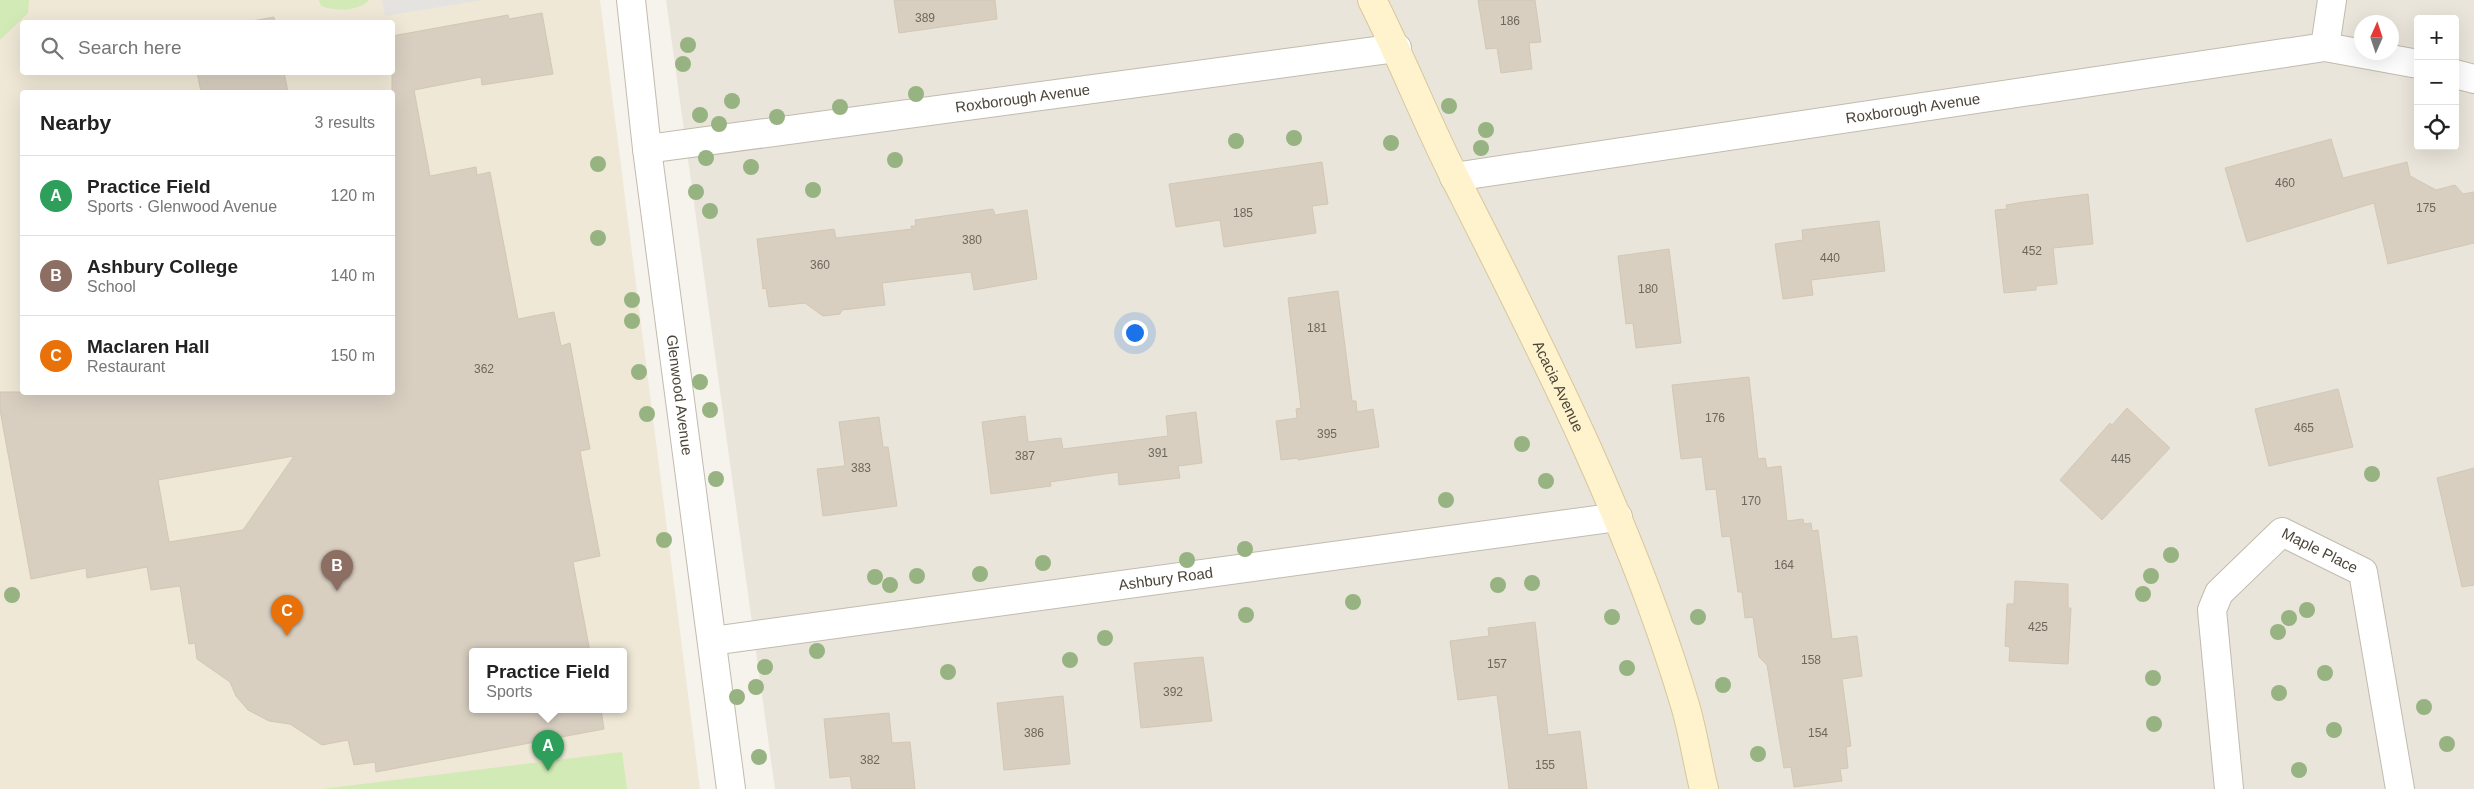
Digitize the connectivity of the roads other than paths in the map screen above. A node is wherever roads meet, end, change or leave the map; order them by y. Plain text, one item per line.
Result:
1 (631, 0) edge
2 (1372, 0) edge
3 (2332, 0) edge
4 (2325, 46) junction
5 (1397, 48) junction
6 (2414, 63) edge
7 (2459, 75) edge
8 (2474, 79) edge
9 (648, 150) junction
10 (1454, 176) junction
11 (1618, 517) junction
12 (712, 641) junction
13 (731, 789) edge
14 (1704, 789) edge
15 (2229, 789) edge
16 (2400, 789) edge

1 - 9 street, Glenwood Avenue
2 - 5 street, Acacia Avenue
3 - 4 street
4 - 6 street, Roxborough Avenue
4 - 10 street, Roxborough Avenue
5 - 9 street, Roxborough Avenue
5 - 10 street, Acacia Avenue
7 - 8 street
9 - 12 street, Glenwood Avenue
10 - 11 street, Acacia Avenue
11 - 12 street, Ashbury Road
11 - 14 street, Acacia Avenue
12 - 13 street, Glenwood Avenue
15 - 16 street, Maple Place

